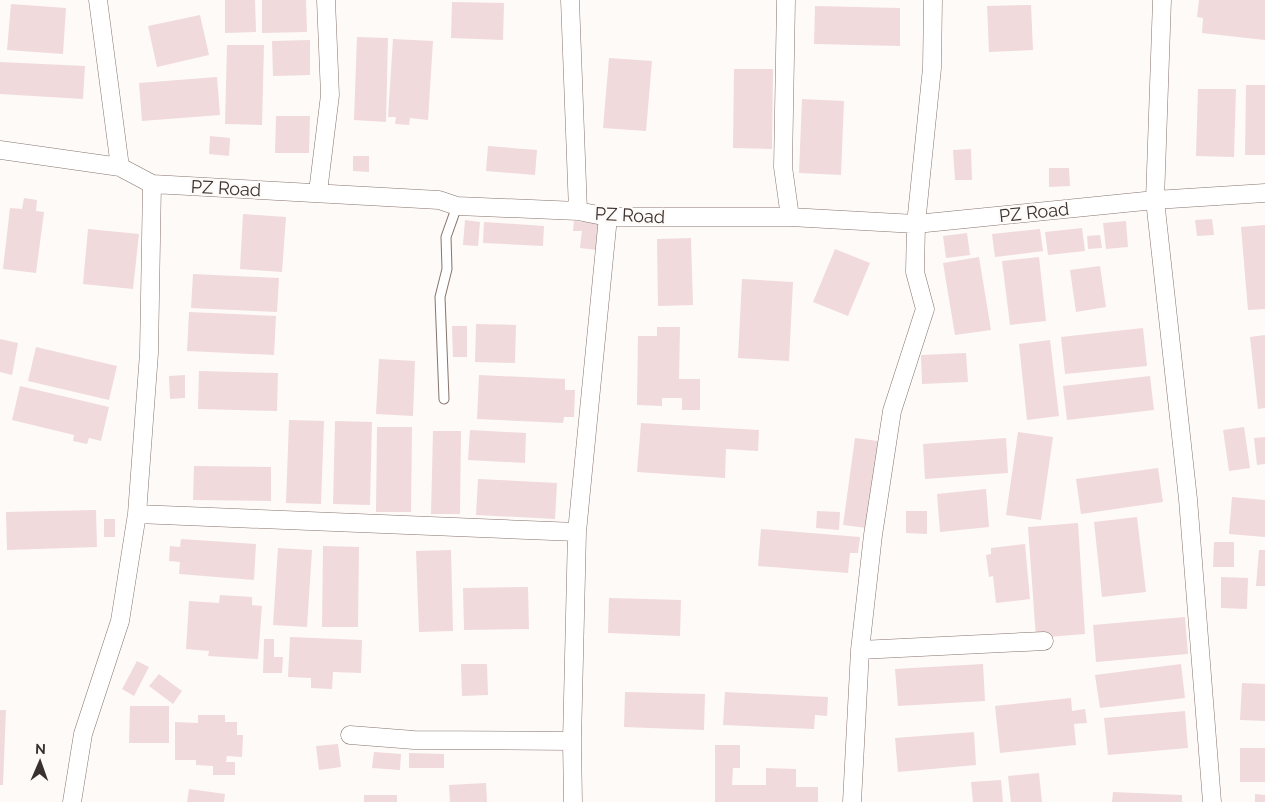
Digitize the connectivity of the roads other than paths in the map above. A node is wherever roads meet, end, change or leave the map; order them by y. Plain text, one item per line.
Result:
1 (98, 0) edge
2 (326, 0) edge
3 (570, 0) edge
4 (786, 0) edge
5 (933, 0) edge
6 (1162, 0) edge
7 (0, 150) edge
8 (120, 167) junction
9 (152, 184) junction
10 (318, 192) junction
11 (1265, 194) edge
12 (1156, 200) junction
13 (457, 206) junction
14 (578, 211) junction
15 (608, 217) junction
16 (790, 217) junction
17 (916, 224) junction
18 (444, 399) dead end
19 (137, 514) junction
20 (577, 532) junction
21 (1044, 641) dead end
22 (860, 650) junction
23 (350, 735) dead end
24 (572, 741) junction
25 (72, 802) edge
26 (573, 802) edge
27 (852, 802) edge
28 (1212, 802) edge

1 - 8 street
2 - 10 street
3 - 14 street
4 - 16 street
5 - 17 street
6 - 12 street
7 - 8 street, PZ Road
8 - 9 street, PZ Road
9 - 10 street, PZ Road
9 - 19 street
10 - 13 street, PZ Road
11 - 12 street, PZ Road
12 - 17 street, PZ Road
12 - 28 street
13 - 14 street, PZ Road
13 - 18 lane
14 - 15 street, PZ Road
15 - 16 street, PZ Road
15 - 20 street
16 - 17 street, PZ Road
17 - 22 street
19 - 20 street
19 - 25 street
20 - 24 street
21 - 22 street
22 - 27 street
23 - 24 street
24 - 26 street

